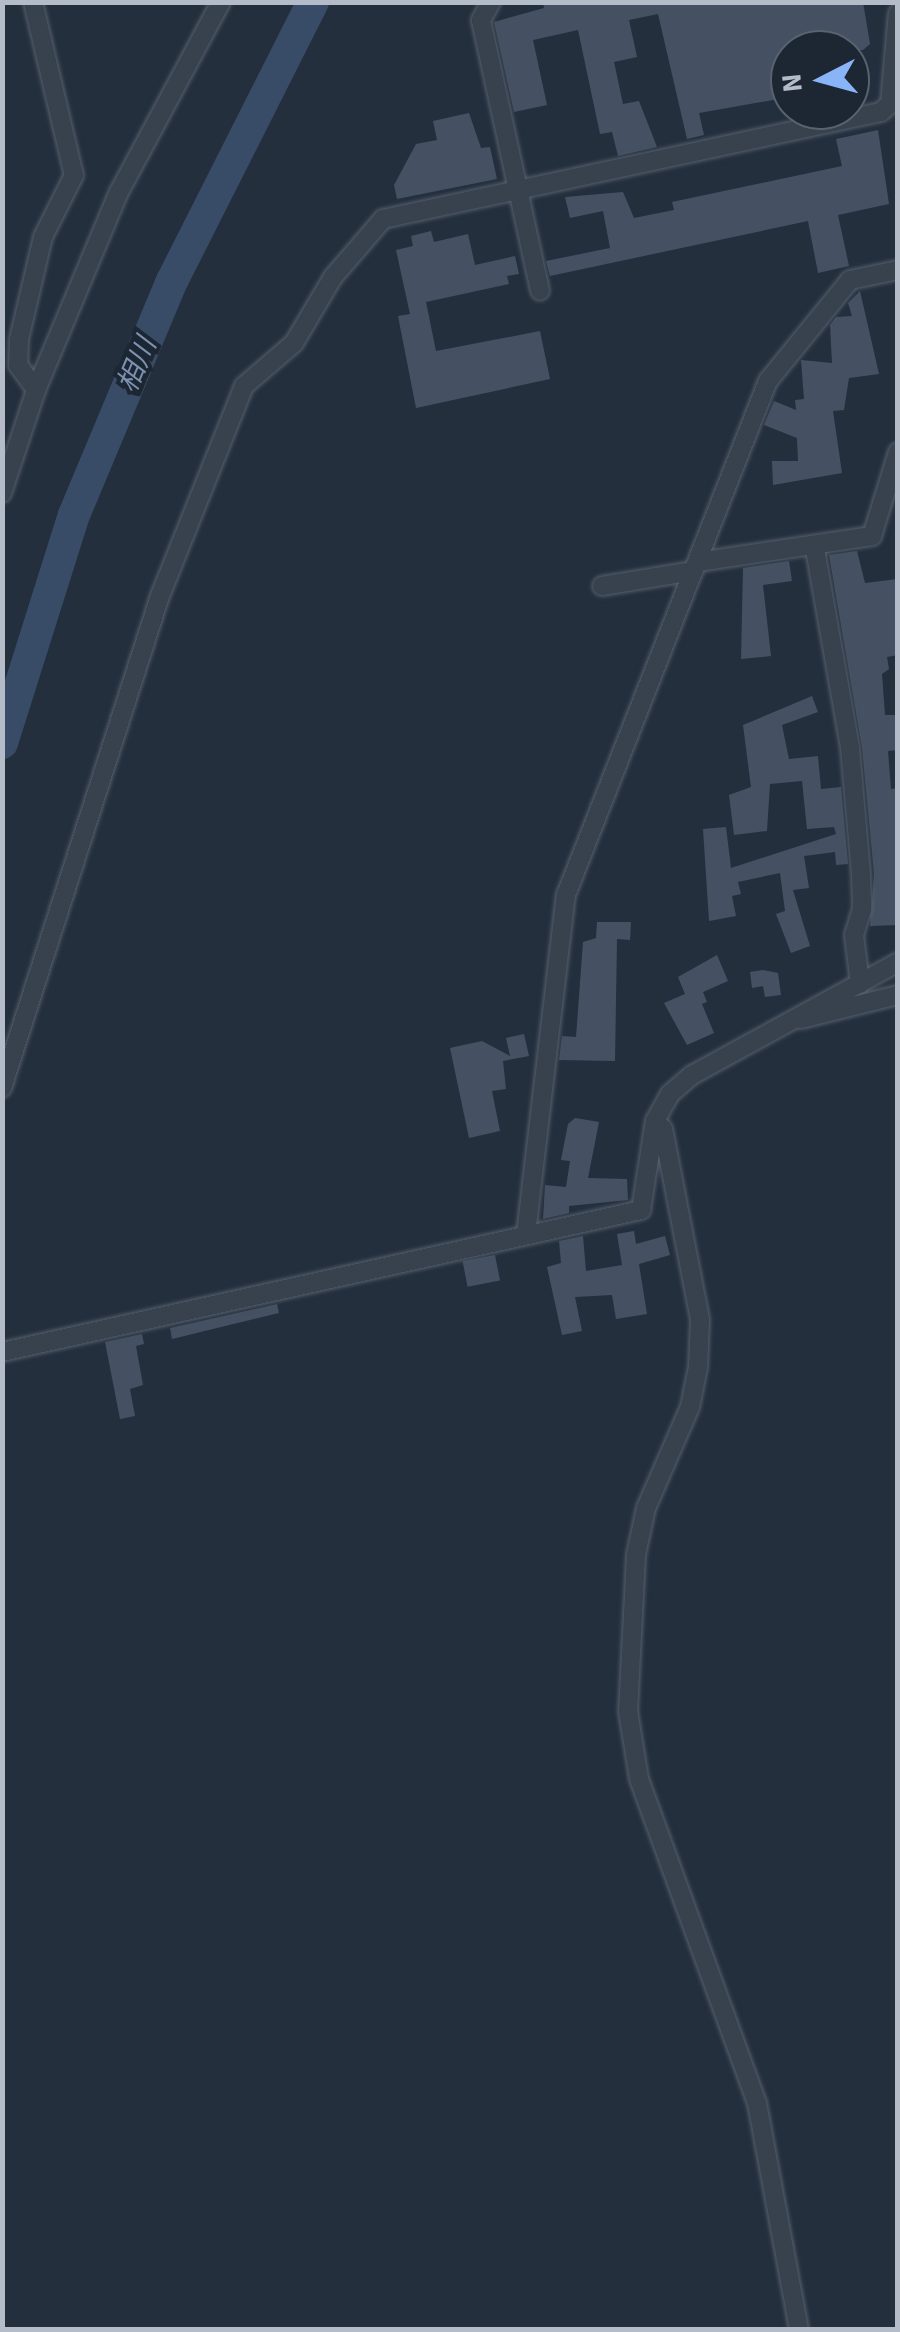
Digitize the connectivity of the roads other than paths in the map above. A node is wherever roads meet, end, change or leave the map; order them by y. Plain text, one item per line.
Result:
1 (34, 2) edge
2 (220, 2) edge
3 (490, 2) edge
4 (898, 14) edge
5 (517, 190) junction
6 (898, 270) edge
7 (540, 291) dead end
8 (36, 390) junction
9 (898, 452) edge
10 (2, 492) edge
11 (815, 549) junction
12 (696, 566) junction
13 (602, 586) dead end
14 (898, 962) edge
15 (860, 984) junction
16 (898, 995) edge
17 (791, 1020) junction
18 (2, 1088) edge
19 (656, 1121) junction
20 (526, 1234) junction
21 (2, 1352) edge
22 (799, 2330) edge

1 - 8 street
2 - 8 street
3 - 5 street
4 - 5 street
5 - 7 street
5 - 18 street
6 - 12 street
8 - 10 street
9 - 11 street
11 - 12 street
11 - 15 street
12 - 13 street
12 - 20 street
14 - 15 street
15 - 17 street
16 - 17 street
17 - 19 street
19 - 20 street
19 - 22 street
20 - 21 street

